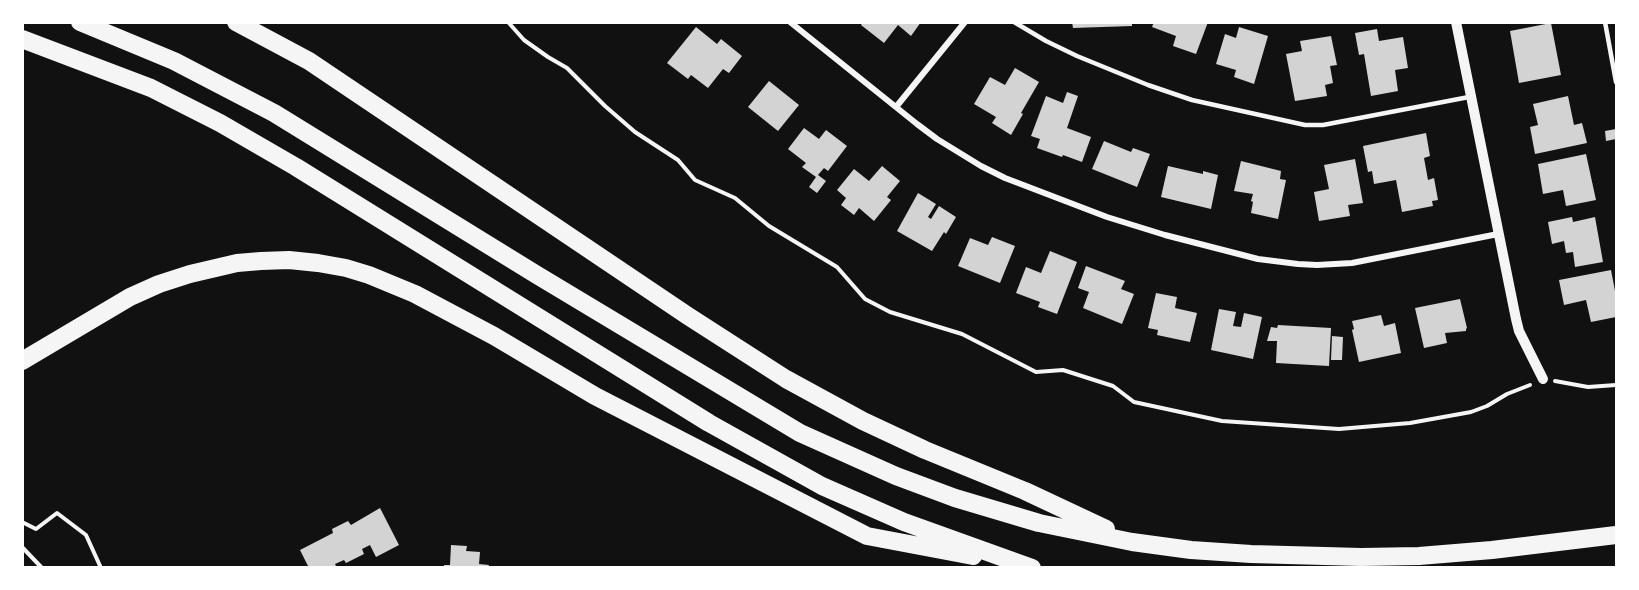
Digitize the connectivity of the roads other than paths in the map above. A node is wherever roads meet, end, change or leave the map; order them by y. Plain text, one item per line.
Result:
1 (80, 22) edge
2 (236, 22) edge
3 (790, 22) edge
4 (964, 22) edge
5 (1014, 22) edge
6 (1456, 22) edge
7 (1605, 22) edge
8 (22, 39) edge
9 (1617, 82) edge
10 (1470, 96) junction
11 (896, 107) junction
12 (1497, 234) junction
13 (22, 361) edge
14 (1544, 379) road end
15 (1617, 535) edge
16 (1132, 542) junction
17 (1031, 567) edge

1 - 16 highway
2 - 16 highway
3 - 11 street
4 - 11 street
5 - 10 lane
6 - 10 street
7 - 9 lane
8 - 17 highway
10 - 12 street
11 - 12 street
12 - 14 street
13 - 17 highway
15 - 16 highway

